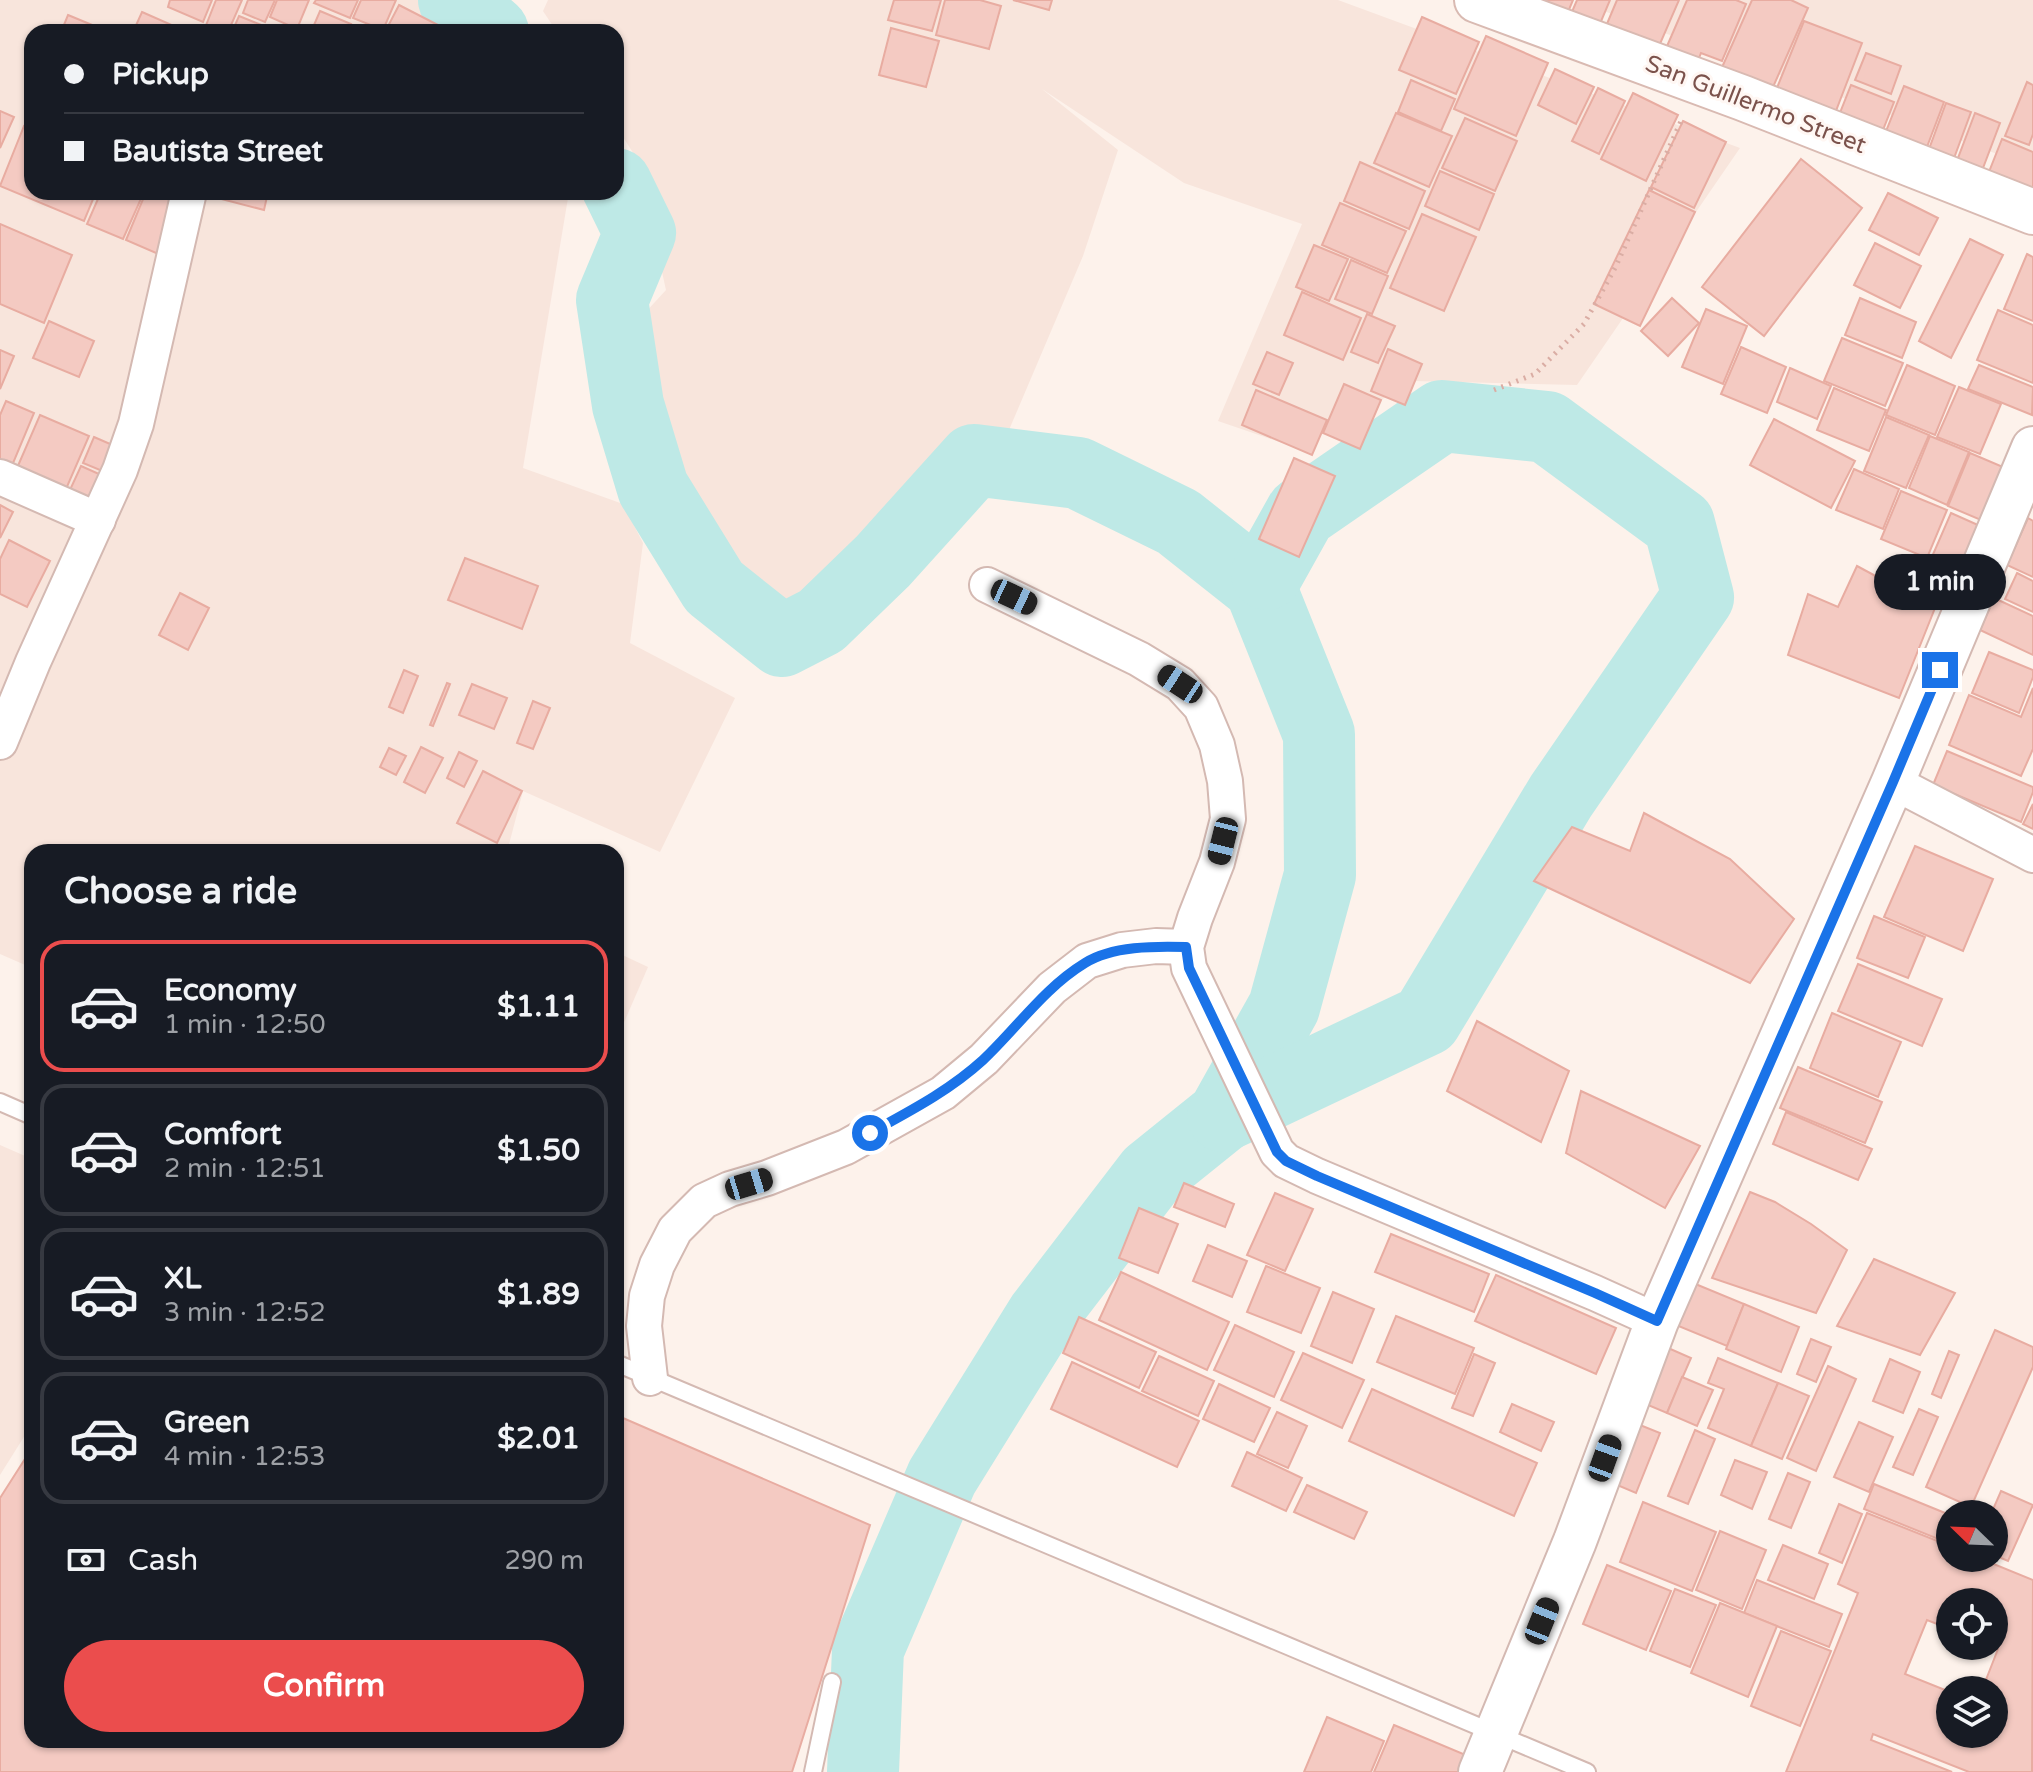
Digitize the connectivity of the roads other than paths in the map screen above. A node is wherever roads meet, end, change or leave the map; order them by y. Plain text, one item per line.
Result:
1 (1477, 0) edge
2 (187, 200) edge
3 (2033, 212) edge
4 (2033, 448) edge
5 (0, 477) edge
6 (98, 520) junction
7 (987, 585) dead end
8 (0, 742) edge
9 (1893, 782) junction
10 (2033, 855) edge
11 (1186, 947) junction
12 (0, 1102) edge
13 (24, 1112) edge
14 (1657, 1321) junction
15 (624, 1367) edge
16 (650, 1378) junction
17 (832, 1682) dead end
18 (1497, 1733) junction
19 (813, 1772) edge
20 (1480, 1772) edge
21 (1587, 1772) edge

1 - 3 main road, San Guillermo Street
2 - 6 street
4 - 9 street
5 - 6 street
6 - 8 street
7 - 11 street
9 - 10 street
9 - 14 street
11 - 14 street
11 - 16 street
12 - 13 lane
14 - 18 street
15 - 16 lane
16 - 18 lane
17 - 19 lane
18 - 20 street
18 - 21 lane

